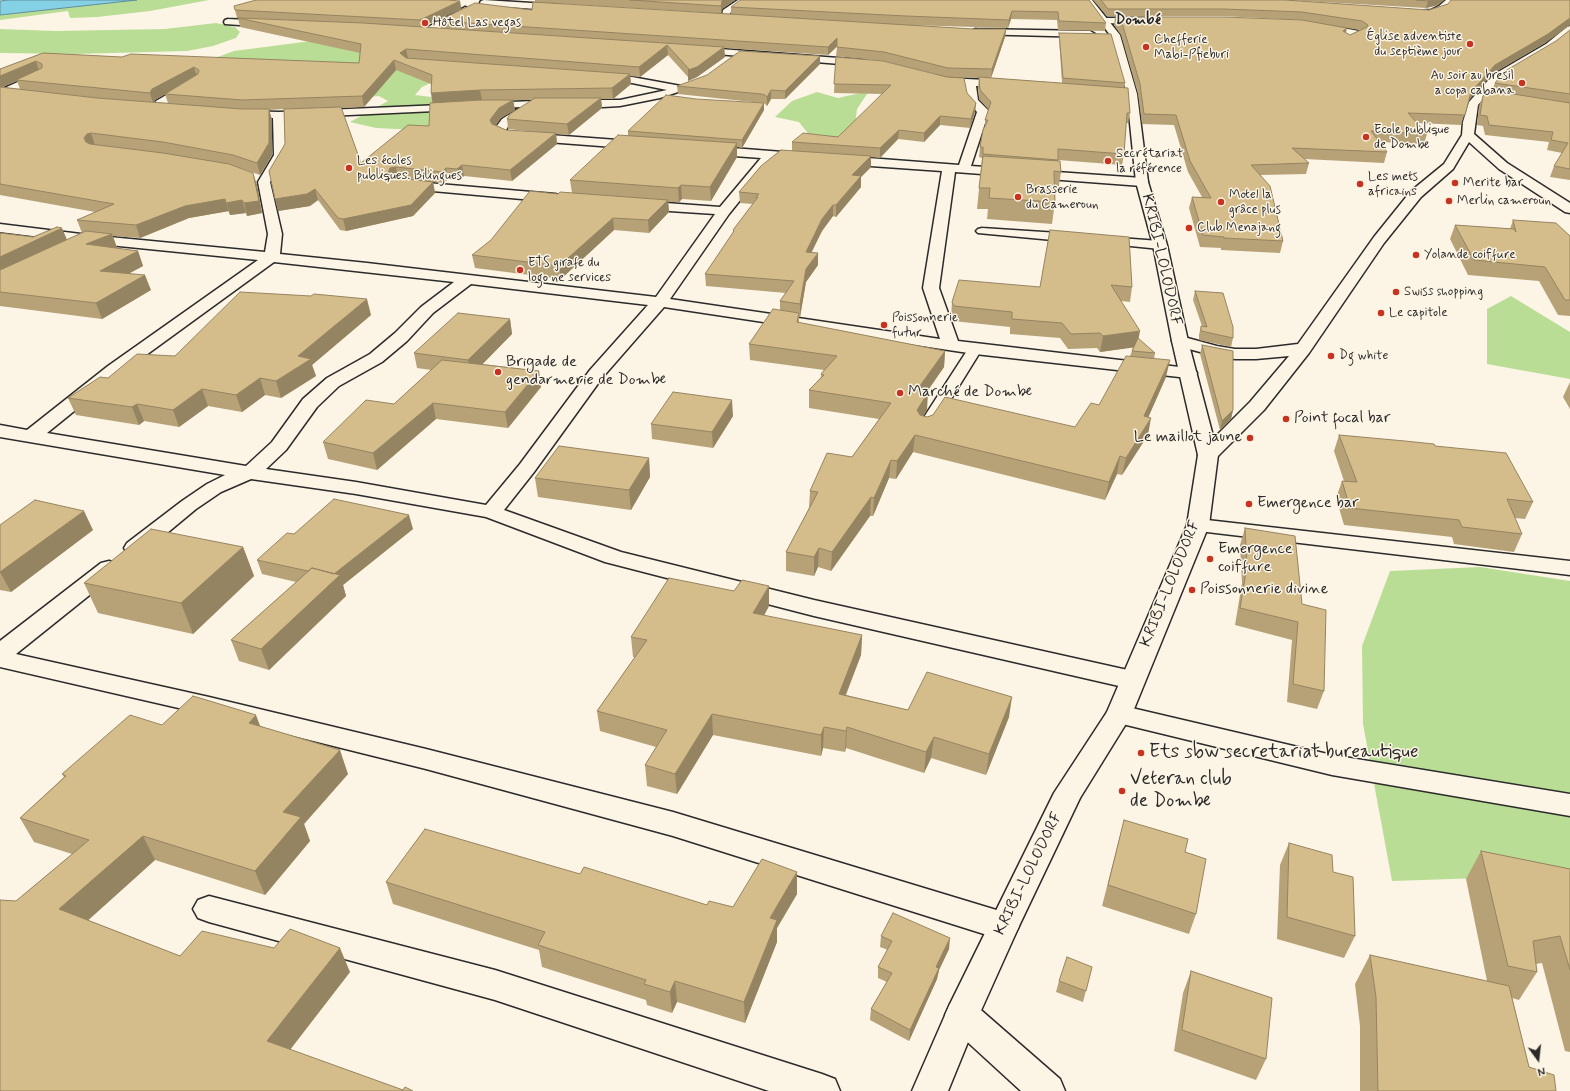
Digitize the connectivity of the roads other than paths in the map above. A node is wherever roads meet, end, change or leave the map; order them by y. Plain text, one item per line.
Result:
1 (743, 0) edge
2 (1088, 0) edge
3 (1451, 0) edge
4 (487, 1) edge
5 (572, 9) edge
6 (1411, 12) edge
7 (726, 17) edge
8 (1152, 21) edge
9 (228, 22) dead end
10 (281, 24) edge
11 (1307, 25) edge
12 (1110, 28) junction
13 (1570, 28) edge
14 (964, 32) edge
15 (445, 34) edge
16 (1347, 39) edge
17 (686, 50) edge
18 (739, 53) junction
19 (727, 62) edge
20 (876, 64) edge
21 (40, 75) edge
22 (926, 76) edge
23 (591, 77) edge
24 (196, 81) edge
25 (970, 82) junction
26 (1018, 84) edge
27 (2, 93) edge
28 (1482, 95) junction
29 (24, 96) edge
30 (1496, 98) edge
31 (557, 104) edge
32 (143, 107) edge
33 (158, 108) junction
34 (172, 109) edge
35 (231, 114) edge
36 (279, 115) junction
37 (1468, 136) junction
38 (651, 146) edge
39 (699, 149) edge
40 (770, 155) junction
41 (817, 158) edge
42 (832, 159) edge
43 (949, 168) junction
44 (964, 169) junction
45 (1142, 182) junction
46 (398, 184) edge
47 (567, 199) edge
48 (629, 204) edge
49 (1570, 209) edge
50 (724, 211) junction
51 (0, 228) edge
52 (982, 231) dead end
53 (89, 239) junction
54 (1160, 245) junction
55 (68, 250) edge
56 (272, 258) junction
57 (468, 279) junction
58 (660, 302) junction
59 (1180, 341) junction
60 (951, 345) junction
61 (975, 349) junction
62 (1303, 349) junction
63 (1188, 373) junction
64 (925, 428) edge
65 (0, 431) edge
66 (31, 436) junction
67 (1208, 456) junction
68 (250, 473) junction
69 (491, 512) junction
70 (1198, 525) junction
71 (1570, 568) edge
72 (0, 654) edge
73 (0, 659) edge
74 (1132, 680) junction
75 (1118, 714) junction
76 (1570, 805) edge
77 (209, 909) dead end
78 (1003, 926) junction
79 (962, 1015) junction
80 (822, 1091) edge
81 (930, 1091) edge
82 (1047, 1091) edge

1 - 7 street
2 - 12 street, KRIBI-LOLODORF
3 - 6 street
4 - 5 street
4 - 15 street
8 - 12 street
9 - 10 street
11 - 16 street
12 - 14 street
12 - 45 street, KRIBI-LOLODORF
13 - 28 street
17 - 18 street
18 - 19 street
18 - 20 street
21 - 27 street
22 - 25 street
23 - 31 street
24 - 33 street
25 - 26 street
25 - 44 street
27 - 29 street
28 - 30 street
28 - 37 street
32 - 33 street
33 - 34 street
35 - 36 street
36 - 38 street
36 - 56 street
37 - 49 street
37 - 62 street
39 - 40 street
40 - 41 street
40 - 50 street
42 - 43 street
43 - 44 street
43 - 60 street
44 - 45 street
45 - 54 street, KRIBI-LOLODORF
46 - 47 street
48 - 50 street
50 - 58 street
51 - 53 street
52 - 54 lane
53 - 55 street
53 - 56 street
54 - 59 street, KRIBI-LOLODORF
56 - 57 street
56 - 66 street
57 - 58 street
57 - 68 street
58 - 60 street
58 - 69 street
59 - 62 street
59 - 63 street, KRIBI-LOLODORF
60 - 61 street
61 - 63 street
61 - 64 lane
62 - 67 street
63 - 67 street, KRIBI-LOLODORF
65 - 66 street
66 - 68 street
67 - 70 street, KRIBI-LOLODORF
68 - 69 street
68 - 72 street
69 - 74 street
70 - 71 street
70 - 74 street, KRIBI-LOLODORF
73 - 78 street
74 - 75 street, KRIBI-LOLODORF
75 - 76 street
75 - 78 street, KRIBI-LOLODORF
77 - 80 street
78 - 79 street, KRIBI-LOLODORF
79 - 81 street, KRIBI-LOLODORF
79 - 82 street

